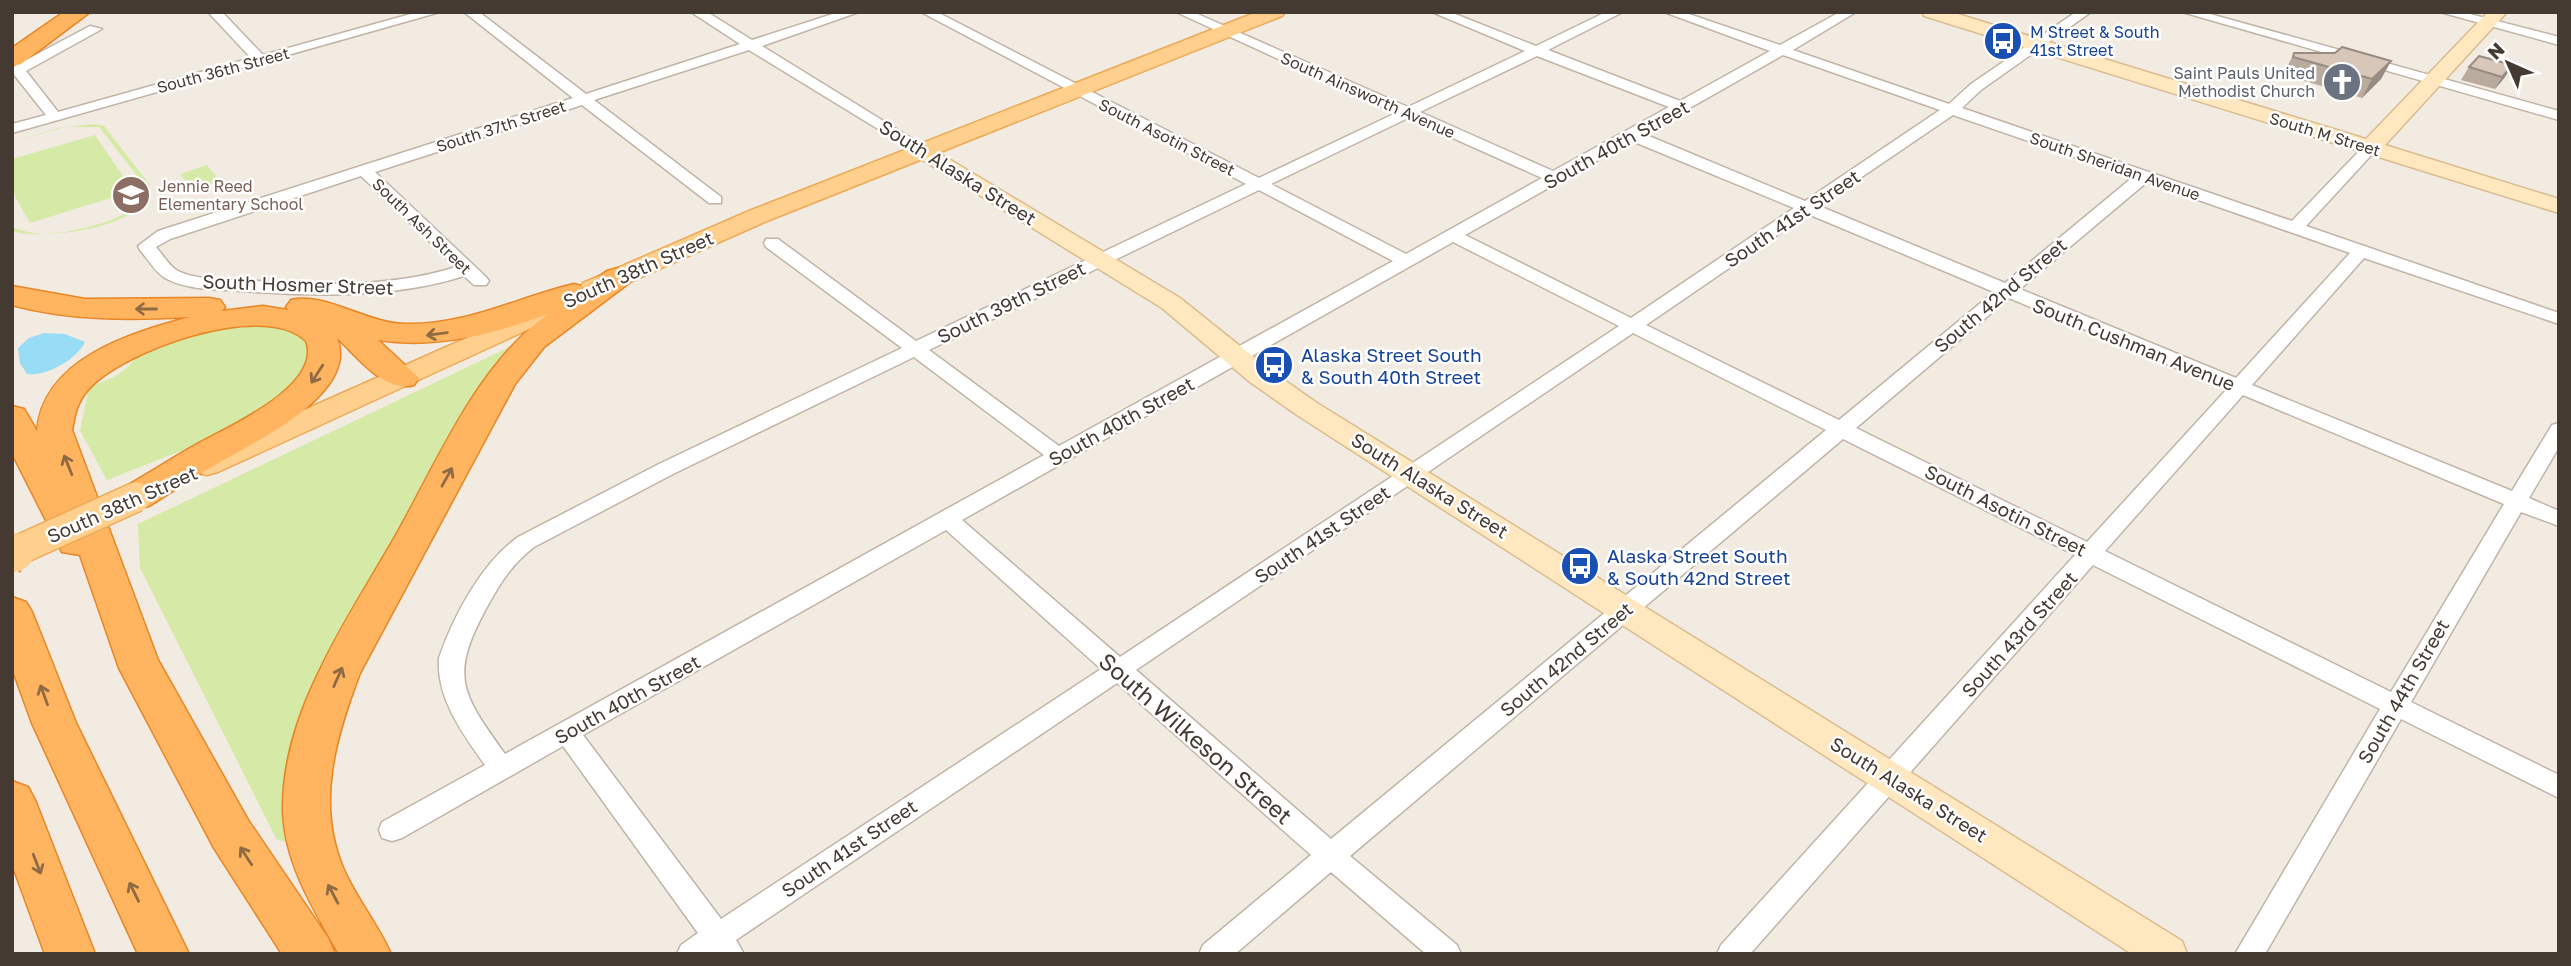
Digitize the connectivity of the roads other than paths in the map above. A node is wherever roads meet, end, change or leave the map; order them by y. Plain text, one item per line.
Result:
1 (46, 12) edge
2 (214, 12) edge
3 (434, 12) edge
4 (470, 12) edge
5 (697, 12) edge
6 (853, 12) edge
7 (927, 12) edge
8 (1182, 12) edge
9 (1275, 12) edge
10 (1438, 12) edge
11 (1617, 12) edge
12 (1670, 12) edge
13 (1850, 12) edge
14 (1931, 12) edge
15 (2085, 12) edge
16 (2188, 12) edge
17 (2446, 12) edge
18 (2493, 18) edge
19 (87, 21) edge
20 (1226, 32) junction
21 (12, 41) edge
22 (2559, 41) edge
23 (751, 45) junction
24 (2037, 45) junction
25 (1538, 50) junction
26 (1781, 51) junction
27 (12, 59) edge
28 (260, 60) junction
29 (2433, 81) junction
30 (1078, 90) junction
31 (583, 99) junction
32 (1682, 107) junction
33 (1952, 109) junction
34 (1408, 113) junction
35 (2559, 116) edge
36 (55, 117) junction
37 (12, 129) edge
38 (1632, 135) junction
39 (2370, 148) junction
40 (924, 151) junction
41 (364, 170) junction
42 (2144, 176) junction
43 (1555, 178) junction
44 (1257, 183) junction
45 (715, 200) dead end
46 (2559, 206) edge
47 (1807, 208) junction
48 (2295, 228) junction
49 (1453, 236) junction
50 (150, 241) joint
51 (772, 243) dead end
52 (2361, 251) junction
53 (1100, 259) junction
54 (1407, 261) junction
55 (474, 275) joint
56 (618, 277) junction
57 (2005, 292) junction
58 (12, 295) edge
59 (328, 313) junction
60 (2559, 319) edge
61 (1634, 326) junction
62 (916, 348) junction
63 (1236, 357) junction
64 (402, 378) junction
65 (2236, 386) junction
66 (12, 417) edge
67 (1841, 427) junction
68 (2559, 429) edge
69 (1059, 456) junction
70 (1413, 474) junction
71 (136, 497) junction
72 (2514, 500) junction
73 (947, 519) junction
74 (2559, 519) edge
75 (2092, 552) junction
76 (12, 553) edge
77 (1625, 609) junction
78 (12, 612) edge
79 (140, 668) junction
80 (1118, 670) junction
81 (2395, 705) junction
82 (568, 732) junction
83 (502, 769) junction
84 (1890, 777) junction
85 (2559, 786) edge
86 (12, 800) edge
87 (392, 830) dead end
88 (1331, 856) junction
89 (724, 945) edge
90 (70, 954) edge
91 (164, 954) edge
92 (310, 954) edge
93 (366, 954) edge
94 (691, 954) edge
95 (1213, 954) edge
96 (1447, 954) edge
97 (1731, 954) edge
98 (2167, 954) edge
99 (2249, 954) edge

1 - 21 highway
2 - 28 street
3 - 28 street, South 36th Street
4 - 31 street
5 - 23 street, South Alaska Street
6 - 23 street, South 37th Street
7 - 30 street, South Asotin Street
8 - 20 street, South Ainsworth Avenue
9 - 20 main road, South 38th Street
10 - 25 street
11 - 25 street, South 39th Street
12 - 26 street, South Sheridan Avenue
13 - 26 street, South 40th Street
14 - 24 street, South M Street
15 - 24 street, South 41st Street
16 - 29 street
17 - 18 street
18 - 22 street
18 - 29 street
19 - 27 highway
19 - 36 street
20 - 30 main road, South 38th Street
20 - 34 street, South Ainsworth Avenue
23 - 31 street, South 37th Street
23 - 40 street, South Alaska Street
24 - 33 street, South 41st Street
24 - 39 street, South M Street
25 - 32 street
25 - 34 street, South 39th Street
26 - 32 street, South 40th Street
26 - 33 street, South Sheridan Avenue
28 - 36 street, South 36th Street
29 - 35 street
29 - 39 street
30 - 40 main road, South 38th Street
30 - 44 street, South Asotin Street
31 - 41 street, South 37th Street
31 - 45 street
32 - 38 street, South 40th Street
33 - 42 street, South Sheridan Avenue
33 - 47 street, South 41st Street
34 - 43 street, South Ainsworth Avenue
34 - 44 street, South 39th Street
36 - 37 street, South 36th Street
38 - 43 street, South 40th Street
38 - 47 street, South Cushman Avenue
39 - 46 street, South M Street
39 - 48 street
40 - 53 street, South Alaska Street
40 - 56 main road, South 38th Street
41 - 50 street, South 37th Street
41 - 55 street, South Ash Street
42 - 48 street, South Sheridan Avenue
42 - 57 street, South 42nd Street
43 - 49 street, South 40th Street
44 - 53 street, South 39th Street
44 - 54 street, South Asotin Street
47 - 57 street, South Cushman Avenue
47 - 61 street, South 41st Street
48 - 52 street, South Sheridan Avenue
49 - 54 street, South 40th Street
49 - 61 street, South Asotin Street
50 - 55 street, South Hosmer Street
51 - 62 street
52 - 60 street, South Sheridan Avenue
52 - 65 street, South 43rd Street
53 - 62 street, South 39th Street
53 - 63 street, South Alaska Street
54 - 63 street, South 40th Street
56 -> 59 highway
56 - 64 main road, South 38th Street
93 -> 56 highway
57 - 65 street, South Cushman Avenue
57 - 67 street, South 42nd Street
59 -> 58 highway
59 - 64 highway
61 - 67 street, South Asotin Street
61 - 70 street, South 41st Street
62 - 69 street
62 - 83 street, South 39th Street
63 - 69 street, South 40th Street
63 - 70 street, South Alaska Street
64 - 71 main road, South 38th Street
65 - 72 street, South Cushman Avenue
65 - 75 street, South 43rd Street
66 - 79 highway
67 - 75 street, South Asotin Street
67 - 77 street, South 42nd Street
68 - 72 street, South 44th Street
69 - 73 street, South 40th Street
70 - 77 street, South Alaska Street
70 - 80 street, South 41st Street
71 - 76 main road, South 38th Street, bridge
79 -> 71 highway
72 - 74 street, South Cushman Avenue
72 - 81 street, South 44th Street
73 - 80 street, South Wilkeson Street
73 - 82 street, South 40th Street
75 - 81 street, South Asotin Street
75 - 84 street, South 43rd Street
77 - 84 street, South Alaska Street
77 - 88 street, South 42nd Street
91 -> 78 highway
92 -> 79 highway
80 - 88 street, South Wilkeson Street
80 - 89 street, South 41st Street
81 - 85 street, South Asotin Street
81 - 99 street, South 44th Street
82 - 83 street, South 40th Street
82 - 89 street
83 - 87 street, South 40th Street
84 - 97 street, South 43rd Street
84 - 98 street, South Alaska Street
86 -> 90 highway
88 - 95 street, South 42nd Street
88 - 96 street, South Wilkeson Street
89 - 94 street, South 41st Street

